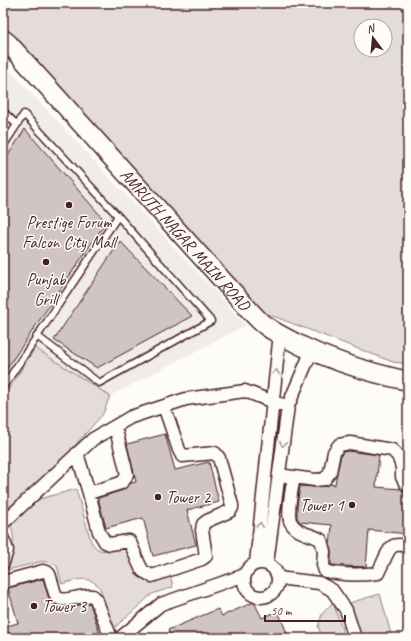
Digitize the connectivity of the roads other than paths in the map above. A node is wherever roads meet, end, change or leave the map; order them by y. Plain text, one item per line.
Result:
1 (3, 39) edge
2 (3, 51) edge
3 (3, 111) edge
4 (17, 125) junction
5 (3, 146) edge
6 (118, 216) junction
7 (37, 336) junction
8 (279, 342) junction
9 (308, 357) junction
10 (408, 381) edge
11 (408, 386) edge
12 (3, 387) edge
13 (273, 402) junction
14 (164, 406) junction
15 (288, 406) junction
16 (115, 426) junction
17 (77, 453) junction
18 (279, 474) junction
19 (294, 477) junction
20 (408, 485) edge
21 (89, 492) junction
22 (3, 523) edge
23 (3, 539) edge
24 (408, 546) edge
25 (3, 563) edge
26 (261, 563) junction
27 (332, 572) junction
28 (245, 575) junction
29 (278, 578) junction
30 (3, 582) edge
31 (330, 589) junction
32 (111, 638) edge
33 (120, 638) edge
34 (355, 638) edge

1 - 10 main road, AMRUTH NAGAR MAIN ROAD
2 - 8 main road, AMRUTH NAGAR MAIN ROAD
3 - 4 lane
4 - 5 lane
4 - 6 lane
6 - 7 lane
6 - 7 lane
7 - 12 lane
8 - 9 main road, AMRUTH NAGAR MAIN ROAD
13 -> 8 street
9 - 11 main road, AMRUTH NAGAR MAIN ROAD
9 - 15 street
13 - 14 street
13 - 15 street
26 -> 13 street
14 - 16 street
14 - 21 street
15 -> 18 street
16 - 17 street
16 - 21 street
17 - 21 street
17 - 22 street
18 - 19 street
18 - 26 street
19 - 20 street
19 - 27 street
23 - 25 street
24 - 27 street
26 - 28 street
26 - 29 street
27 - 31 street
28 - 29 street
28 - 33 street
29 - 31 street
30 - 32 street
31 - 34 street

